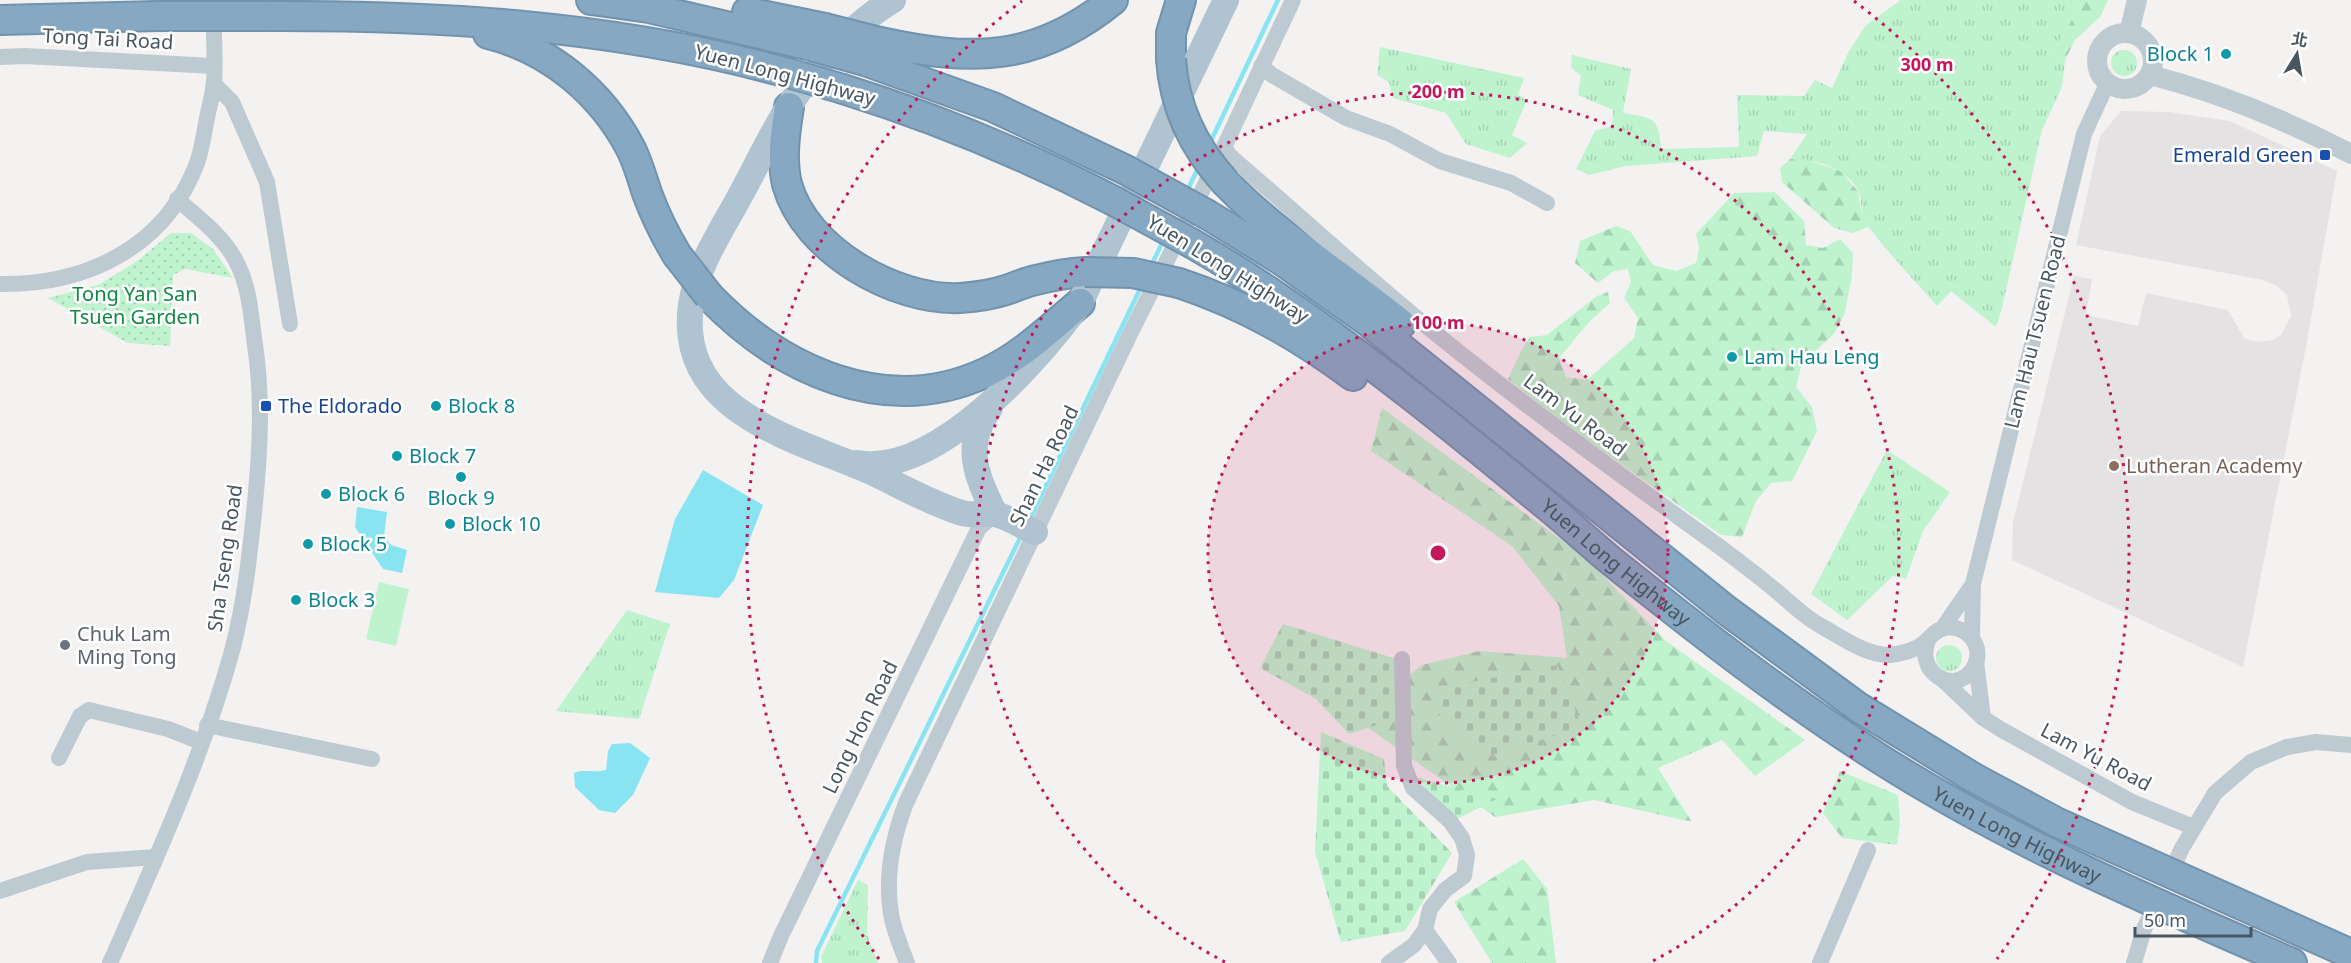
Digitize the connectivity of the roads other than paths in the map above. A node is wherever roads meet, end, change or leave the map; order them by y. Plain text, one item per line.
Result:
1 (213, 0) edge
2 (591, 0) edge
3 (893, 0) edge
4 (1113, 0) edge
5 (1181, 0) edge
6 (1226, 0) edge
7 (1293, 0) edge
8 (2137, 0) edge
9 (346, 15) junction
10 (0, 20) edge
11 (2129, 33) junction
12 (872, 51) junction
13 (0, 57) edge
14 (214, 66) junction
15 (1261, 66) junction
16 (2150, 75) junction
17 (214, 84) junction
18 (2107, 84) junction
19 (789, 107) junction
20 (1224, 147) junction
21 (2351, 154) edge
22 (177, 199) junction
23 (1547, 203) dead end
24 (0, 284) edge
25 (1080, 303) junction
26 (290, 324) dead end
27 (1000, 394) junction
28 (1533, 453) junction
29 (842, 460) junction
30 (1541, 501) junction
31 (1016, 524) junction
32 (1973, 584) junction
33 (1935, 634) junction
34 (1972, 637) junction
35 (1402, 658) dead end
36 (1976, 662) junction
37 (1942, 679) junction
38 (1983, 718) junction
39 (207, 725) junction
40 (201, 742) junction
41 (2351, 745) edge
42 (59, 758) dead end
43 (372, 759) dead end
44 (2193, 827) junction
45 (2182, 848) tunnel mouth
46 (1868, 850) dead end
47 (156, 857) junction
48 (0, 891) edge
49 (2144, 929) tunnel mouth
50 (1425, 930) junction
51 (2351, 954) edge
52 (2136, 962) edge
53 (110, 963) edge
54 (771, 963) edge
55 (907, 963) edge
56 (1389, 963) edge
57 (1449, 963) edge
58 (1820, 963) edge
59 (2292, 963) edge

1 - 14 street
2 - 12 highway, Yuen Long Highway, bridge
3 - 19 main road
4 - 12 highway
5 - 28 highway, bridge
6 - 25 main road
7 - 15 street, Shan Ha Road
8 - 11 street
9 - 10 highway, Yuen Long Highway, bridge
9 - 25 highway, bridge
9 - 30 highway, Yuen Long Highway, bridge
11 - 16 street
11 - 18 street
12 - 28 highway, Yuen Long Highway, bridge
13 - 14 street, Tong Tai Road
14 - 17 street
15 - 20 street, Shan Ha Road
15 - 23 street
16 - 18 street
16 - 21 street
17 - 22 street
17 - 26 street
18 - 32 street, Lam Hau Tsuen Road
19 - 29 main road
19 - 30 highway, bridge
20 - 31 street, Shan Ha Road
20 - 33 street, Lam Yu Road
22 - 24 street
22 - 39 street, Sha Tseng Road
25 - 27 main road
27 - 29 main road
27 - 31 main road
28 - 51 highway, Yuen Long Highway
29 - 31 main road
30 - 59 highway, Yuen Long Highway
31 - 54 street, Long Hon Road
31 - 55 street, Shan Ha Road
32 - 33 street, Lam Hau Tsuen Road
32 - 34 street, Lam Hau Tsuen Road
33 - 34 street
33 - 37 street
34 - 36 street, Lam Hau Tsuen Road
35 - 50 street
36 - 37 street
36 - 38 street
37 - 38 street, Lam Yu Road
38 - 44 street, Lam Yu Road
39 - 40 street, Sha Tseng Road
39 - 43 street
40 - 42 street
40 - 47 street, Sha Tseng Road
41 - 44 street
44 - 45 street
46 - 58 street
47 - 48 street
47 - 53 street, Sha Tseng Road
49 - 52 street
50 - 56 street
50 - 57 street

